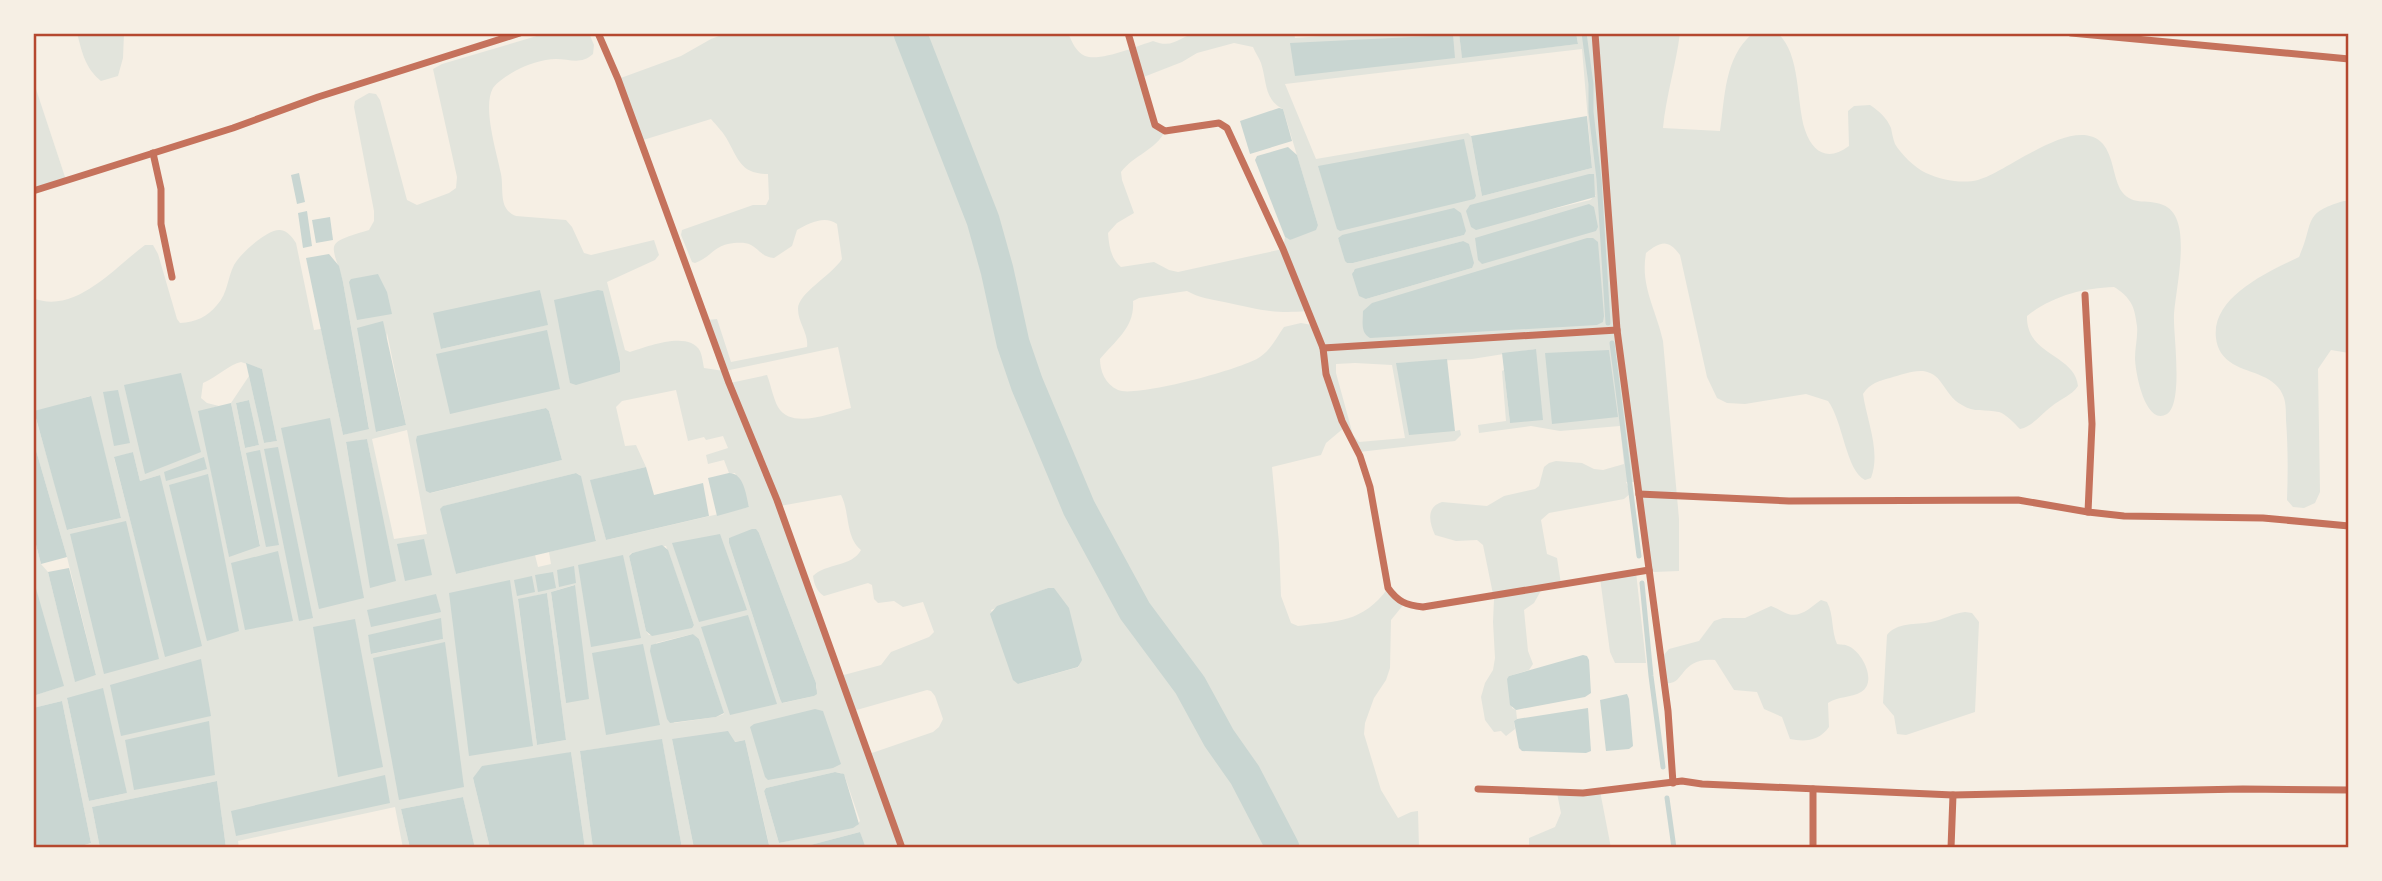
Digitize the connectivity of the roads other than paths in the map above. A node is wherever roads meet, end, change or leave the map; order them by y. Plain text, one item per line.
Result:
1 (520, 33) edge
2 (598, 33) edge
3 (1128, 33) edge
4 (1595, 33) edge
5 (2071, 33) edge
6 (2349, 59) edge
7 (153, 153) junction
8 (33, 191) edge
9 (172, 277) dead end
10 (2085, 295) dead end
11 (1617, 330) junction
12 (1322, 348) junction
13 (1639, 494) junction
14 (2088, 512) junction
15 (2349, 526) edge
16 (1649, 570) junction
17 (1673, 783) junction
18 (1479, 789) dead end
19 (1813, 789) junction
20 (2349, 790) edge
21 (1953, 795) junction
22 (902, 848) edge
23 (1813, 848) edge
24 (1951, 848) edge

1 - 7 street
2 - 22 street
3 - 12 street
4 - 11 street
5 - 6 street
7 - 8 street
7 - 9 street
10 - 14 street
11 - 12 street
11 - 13 street
12 - 16 street
13 - 14 street
13 - 16 street
14 - 15 street
16 - 17 street
17 - 18 street
17 - 19 street
19 - 21 street
19 - 23 street
20 - 21 street
21 - 24 street

